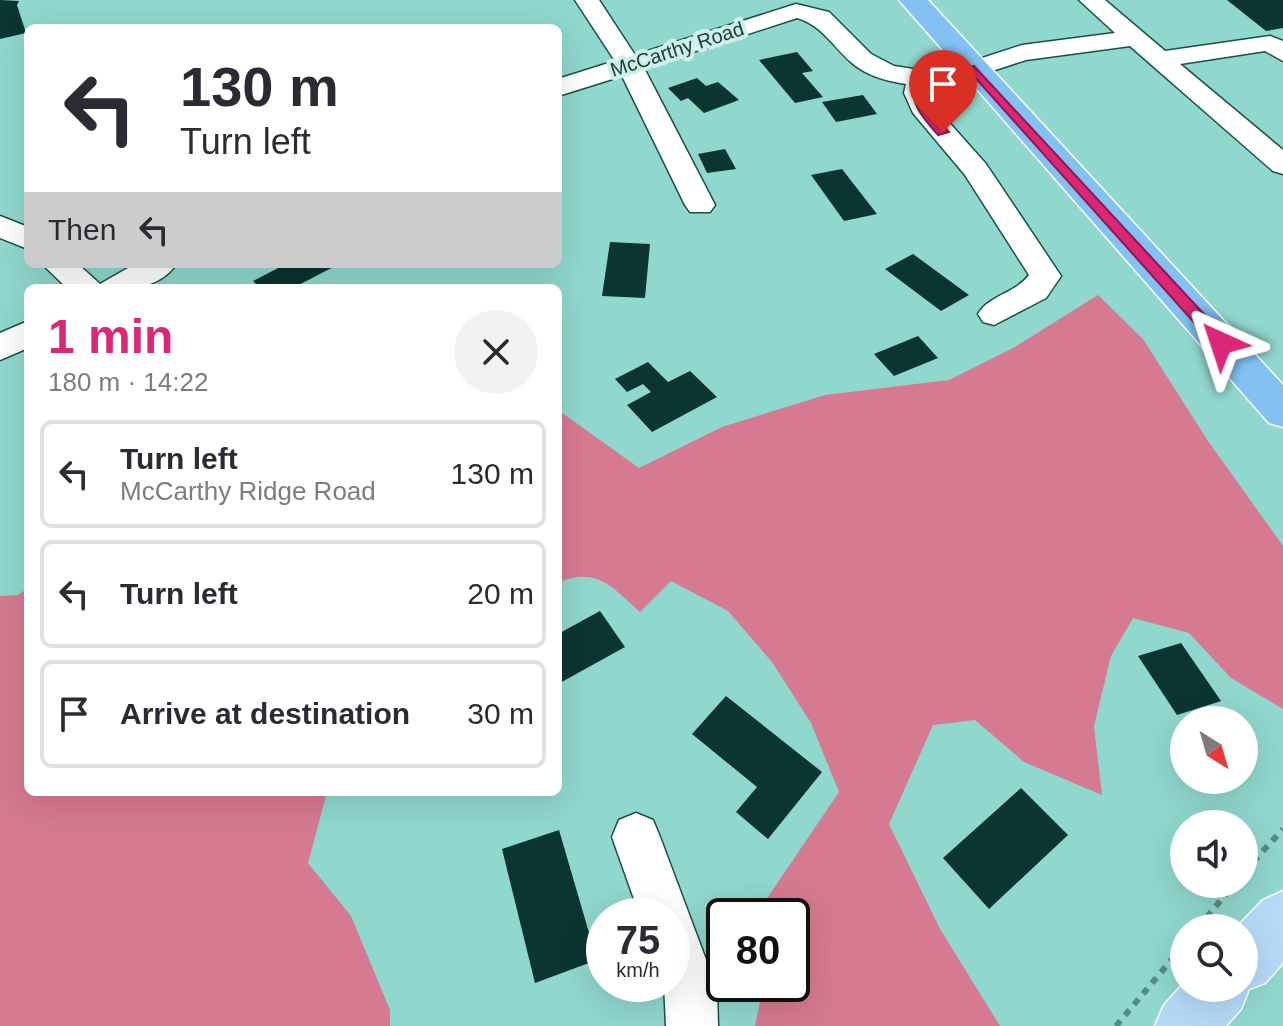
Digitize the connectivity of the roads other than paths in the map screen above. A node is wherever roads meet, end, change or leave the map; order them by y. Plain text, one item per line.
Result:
1 (587, 0) edge
2 (913, 0) edge
3 (1091, 0) edge
4 (1135, 38) junction
5 (1283, 53) edge
6 (1159, 59) junction
7 (629, 64) junction
8 (974, 69) junction
9 (920, 78) junction
10 (562, 87) edge
11 (1283, 165) edge
12 (700, 205) dead end
13 (0, 226) edge
14 (24, 237) edge
15 (63, 268) edge
16 (152, 268) edge
17 (82, 284) edge
18 (122, 284) edge
19 (994, 314) dead end
20 (24, 335) edge
21 (0, 348) edge
22 (1283, 412) edge
23 (636, 837) dead end
24 (658, 898) edge
25 (1283, 920) edge
26 (1258, 947) edge
27 (690, 986) edge
28 (1207, 1002) edge
29 (692, 1026) edge
30 (1185, 1026) edge

1 - 7 street
2 - 8 highway
3 - 4 street
4 - 6 street
4 - 8 street
5 - 6 street
6 - 11 street
7 - 9 street, McCarthy Road
7 - 10 street, McCarthy Road
7 - 12 street
8 - 9 street
8 - 22 highway
9 - 19 street
13 - 14 street
15 - 17 street
16 - 18 street
20 - 21 street
23 - 24 street
25 - 26 main road
27 - 29 street
28 - 30 main road

